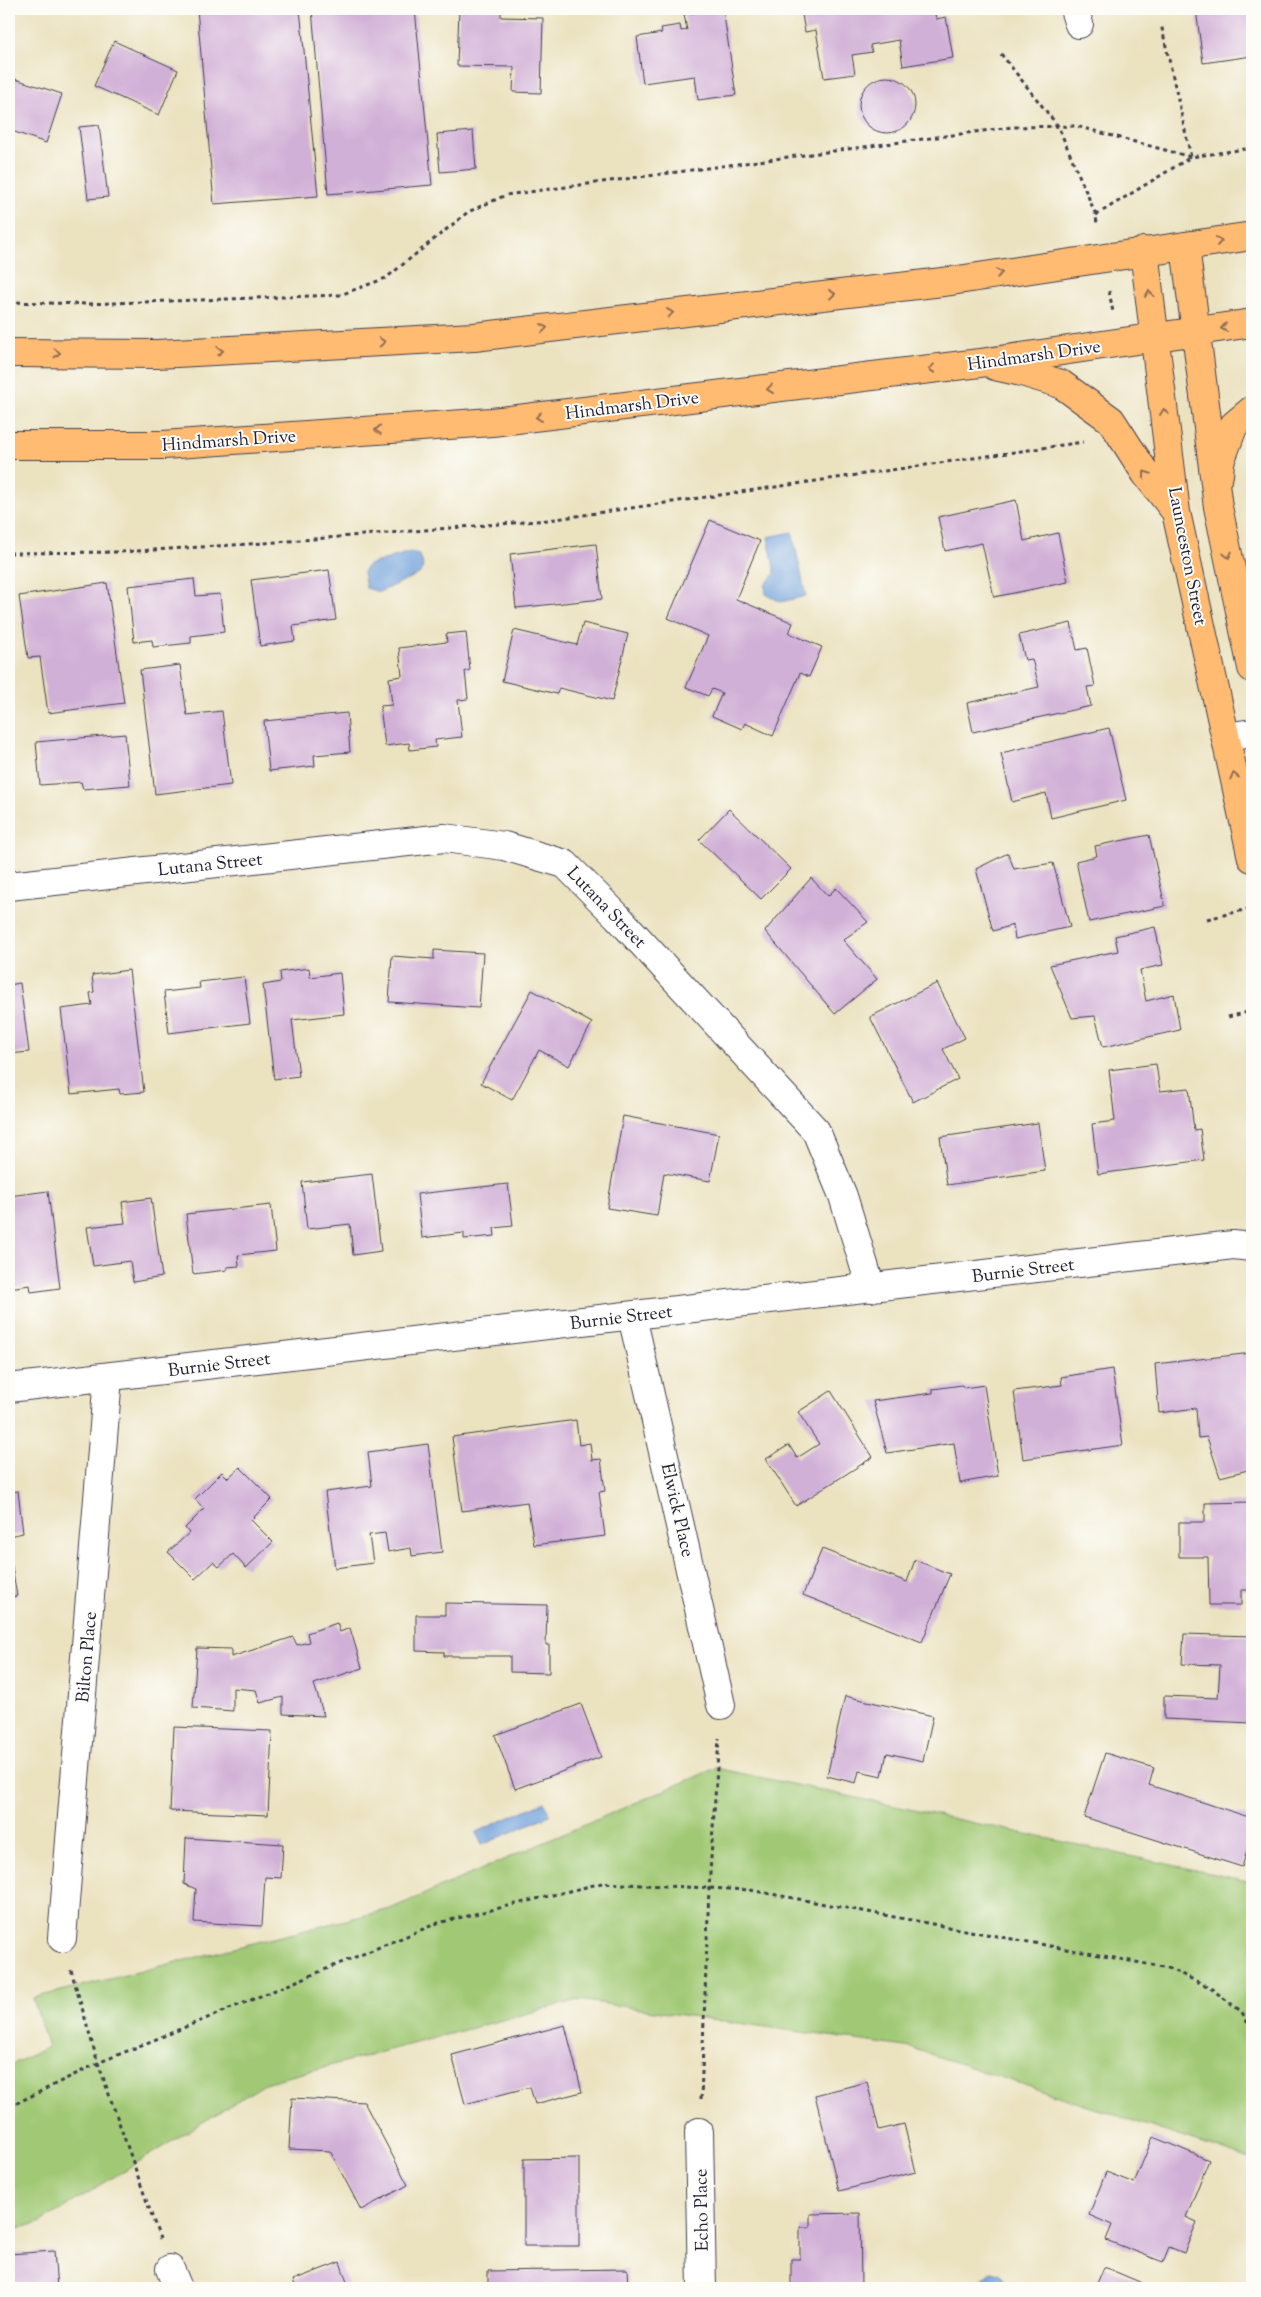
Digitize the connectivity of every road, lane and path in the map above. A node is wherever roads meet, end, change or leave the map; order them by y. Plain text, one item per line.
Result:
1 (1161, 24) dead end
2 (1001, 54) dead end
3 (1058, 126) junction
4 (1252, 148) edge
5 (1191, 157) junction
6 (1252, 236) edge
7 (1186, 246) junction
8 (1144, 251) junction
9 (9, 302) edge
10 (1252, 323) edge
11 (1196, 332) junction
12 (1155, 337) junction
13 (9, 353) edge
14 (980, 363) junction
15 (1252, 410) edge
16 (1091, 441) dead end
17 (9, 445) edge
18 (1218, 507) junction
19 (1176, 512) junction
20 (9, 553) edge
21 (1252, 668) edge
22 (1252, 733) edge
23 (1226, 737) junction
24 (1252, 858) edge
25 (9, 886) edge
26 (1252, 908) edge
27 (1207, 919) dead end
28 (1252, 1011) edge
29 (1228, 1017) dead end
30 (1246, 1243) edge
31 (871, 1288) junction
32 (632, 1316) junction
33 (108, 1377) junction
34 (9, 1388) edge
35 (721, 1705) joint
36 (709, 1888) junction
37 (62, 1938) joint
38 (1252, 2032) edge
39 (98, 2063) junction
40 (9, 2107) edge
41 (699, 2132) joint
42 (174, 2278) edge
43 (702, 2288) edge

1 - 5 path
2 - 3 path
3 - 5 path
3 - 5 path
3 - 9 path
4 - 5 path
7 -> 6 main road
7 - 8 main road
7 - 11 main road
12 -> 8 main road, Launceston Street
13 -> 8 main road
10 -> 11 main road, Hindmarsh Drive
11 - 12 main road, Hindmarsh Drive
11 - 18 main road
12 - 14 main road, Hindmarsh Drive
19 -> 12 main road, Launceston Street
14 -> 17 main road, Hindmarsh Drive
19 -> 14 main road
15 - 18 main road
16 - 20 path
18 -> 21 main road
19 - 23 main road, Launceston Street
22 - 23 street
24 -> 23 main road, Launceston Street
25 - 31 street, Lutana Street
26 - 27 path
28 - 29 path
30 - 31 street, Burnie Street
31 - 32 street, Burnie Street
32 - 33 street, Burnie Street
32 - 35 street, Elwick Place
33 - 34 street, Burnie Street
33 - 37 street, Bilton Place
35 - 36 path
36 - 38 path
36 - 39 path
36 - 41 path
37 - 39 path
39 - 40 path
39 - 42 path
41 - 43 street, Echo Place

